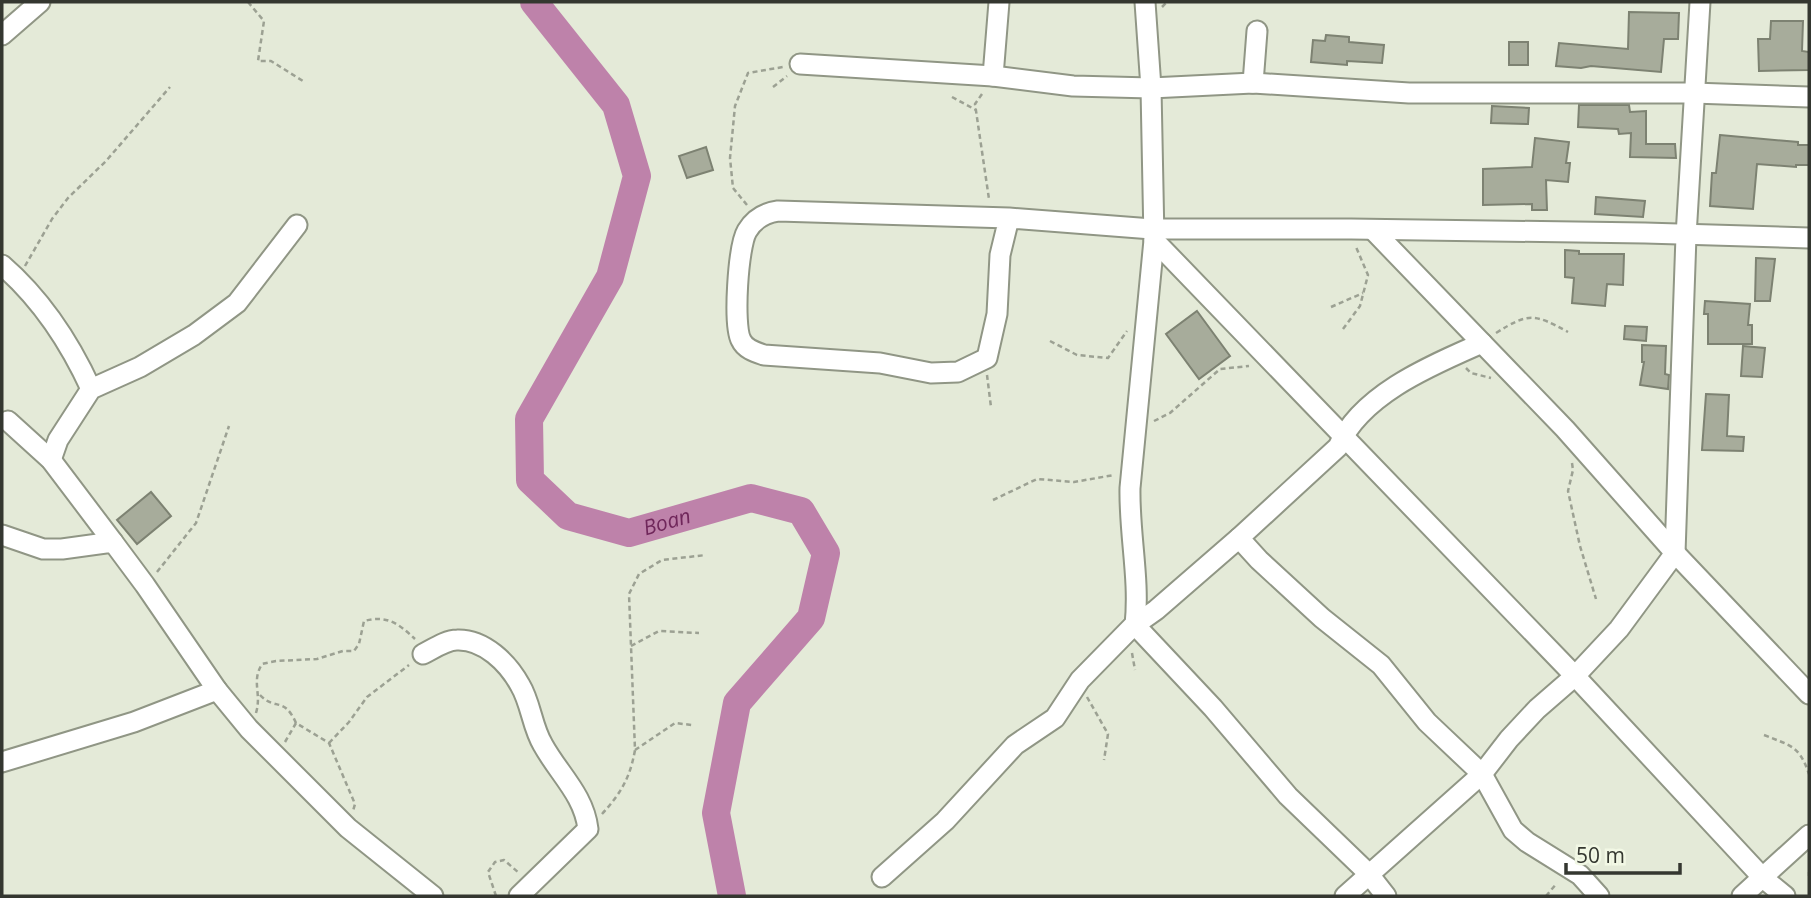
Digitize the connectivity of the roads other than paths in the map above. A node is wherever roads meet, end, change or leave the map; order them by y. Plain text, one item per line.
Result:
1 (40, 2) edge
2 (999, 2) edge
3 (1145, 2) edge
4 (1700, 2) edge
5 (1257, 32) dead end
6 (2, 35) edge
7 (800, 64) road end
8 (993, 76) junction
9 (1253, 83) junction
10 (1151, 88) junction
11 (1693, 93) junction
12 (1809, 97) edge
13 (1000, 218) junction
14 (297, 225) dead end
15 (1373, 230) junction
16 (1153, 234) junction
17 (1686, 236) junction
18 (1809, 238) edge
19 (9, 271) edge
20 (1482, 343) junction
21 (91, 388) junction
22 (8, 421) dead end
23 (1344, 434) junction
24 (51, 460) junction
25 (2, 535) edge
26 (1239, 538) junction
27 (113, 542) junction
28 (1675, 554) junction
29 (1135, 625) junction
30 (423, 654) road end
31 (1575, 676) junction
32 (216, 690) junction
33 (1809, 694) edge
34 (2, 762) edge
35 (1482, 774) junction
36 (1809, 835) edge
37 (1368, 873) junction
38 (882, 877) dead end
39 (1763, 878) junction
40 (433, 896) edge
41 (519, 896) edge
42 (1345, 896) edge
43 (1386, 896) edge
44 (1599, 896) edge
45 (1742, 896) edge
46 (1785, 896) edge

1 - 6 street
2 - 8 street
3 - 10 street
4 - 11 street
5 - 9 street
7 - 8 street
8 - 10 street
9 - 10 street
9 - 11 street
10 - 16 street
11 - 12 street
11 - 17 street
13 - 13 street
13 - 16 street
14 - 21 street
15 - 16 street
15 - 17 street
15 - 20 street
16 - 23 street
16 - 29 street
17 - 18 street
17 - 28 street
19 - 21 street
20 - 23 street
20 - 28 street
21 - 24 street
22 - 24 street
23 - 26 street
23 - 31 street
24 - 27 street
25 - 27 street
26 - 29 street
26 - 35 street
27 - 32 street
28 - 31 street
28 - 33 street
29 - 37 street
29 - 38 street
30 - 41 street
31 - 35 street
31 - 39 street
32 - 34 street
32 - 40 street
35 - 37 street
35 - 44 street
36 - 39 street
37 - 42 street
37 - 43 street
39 - 45 street
39 - 46 street

